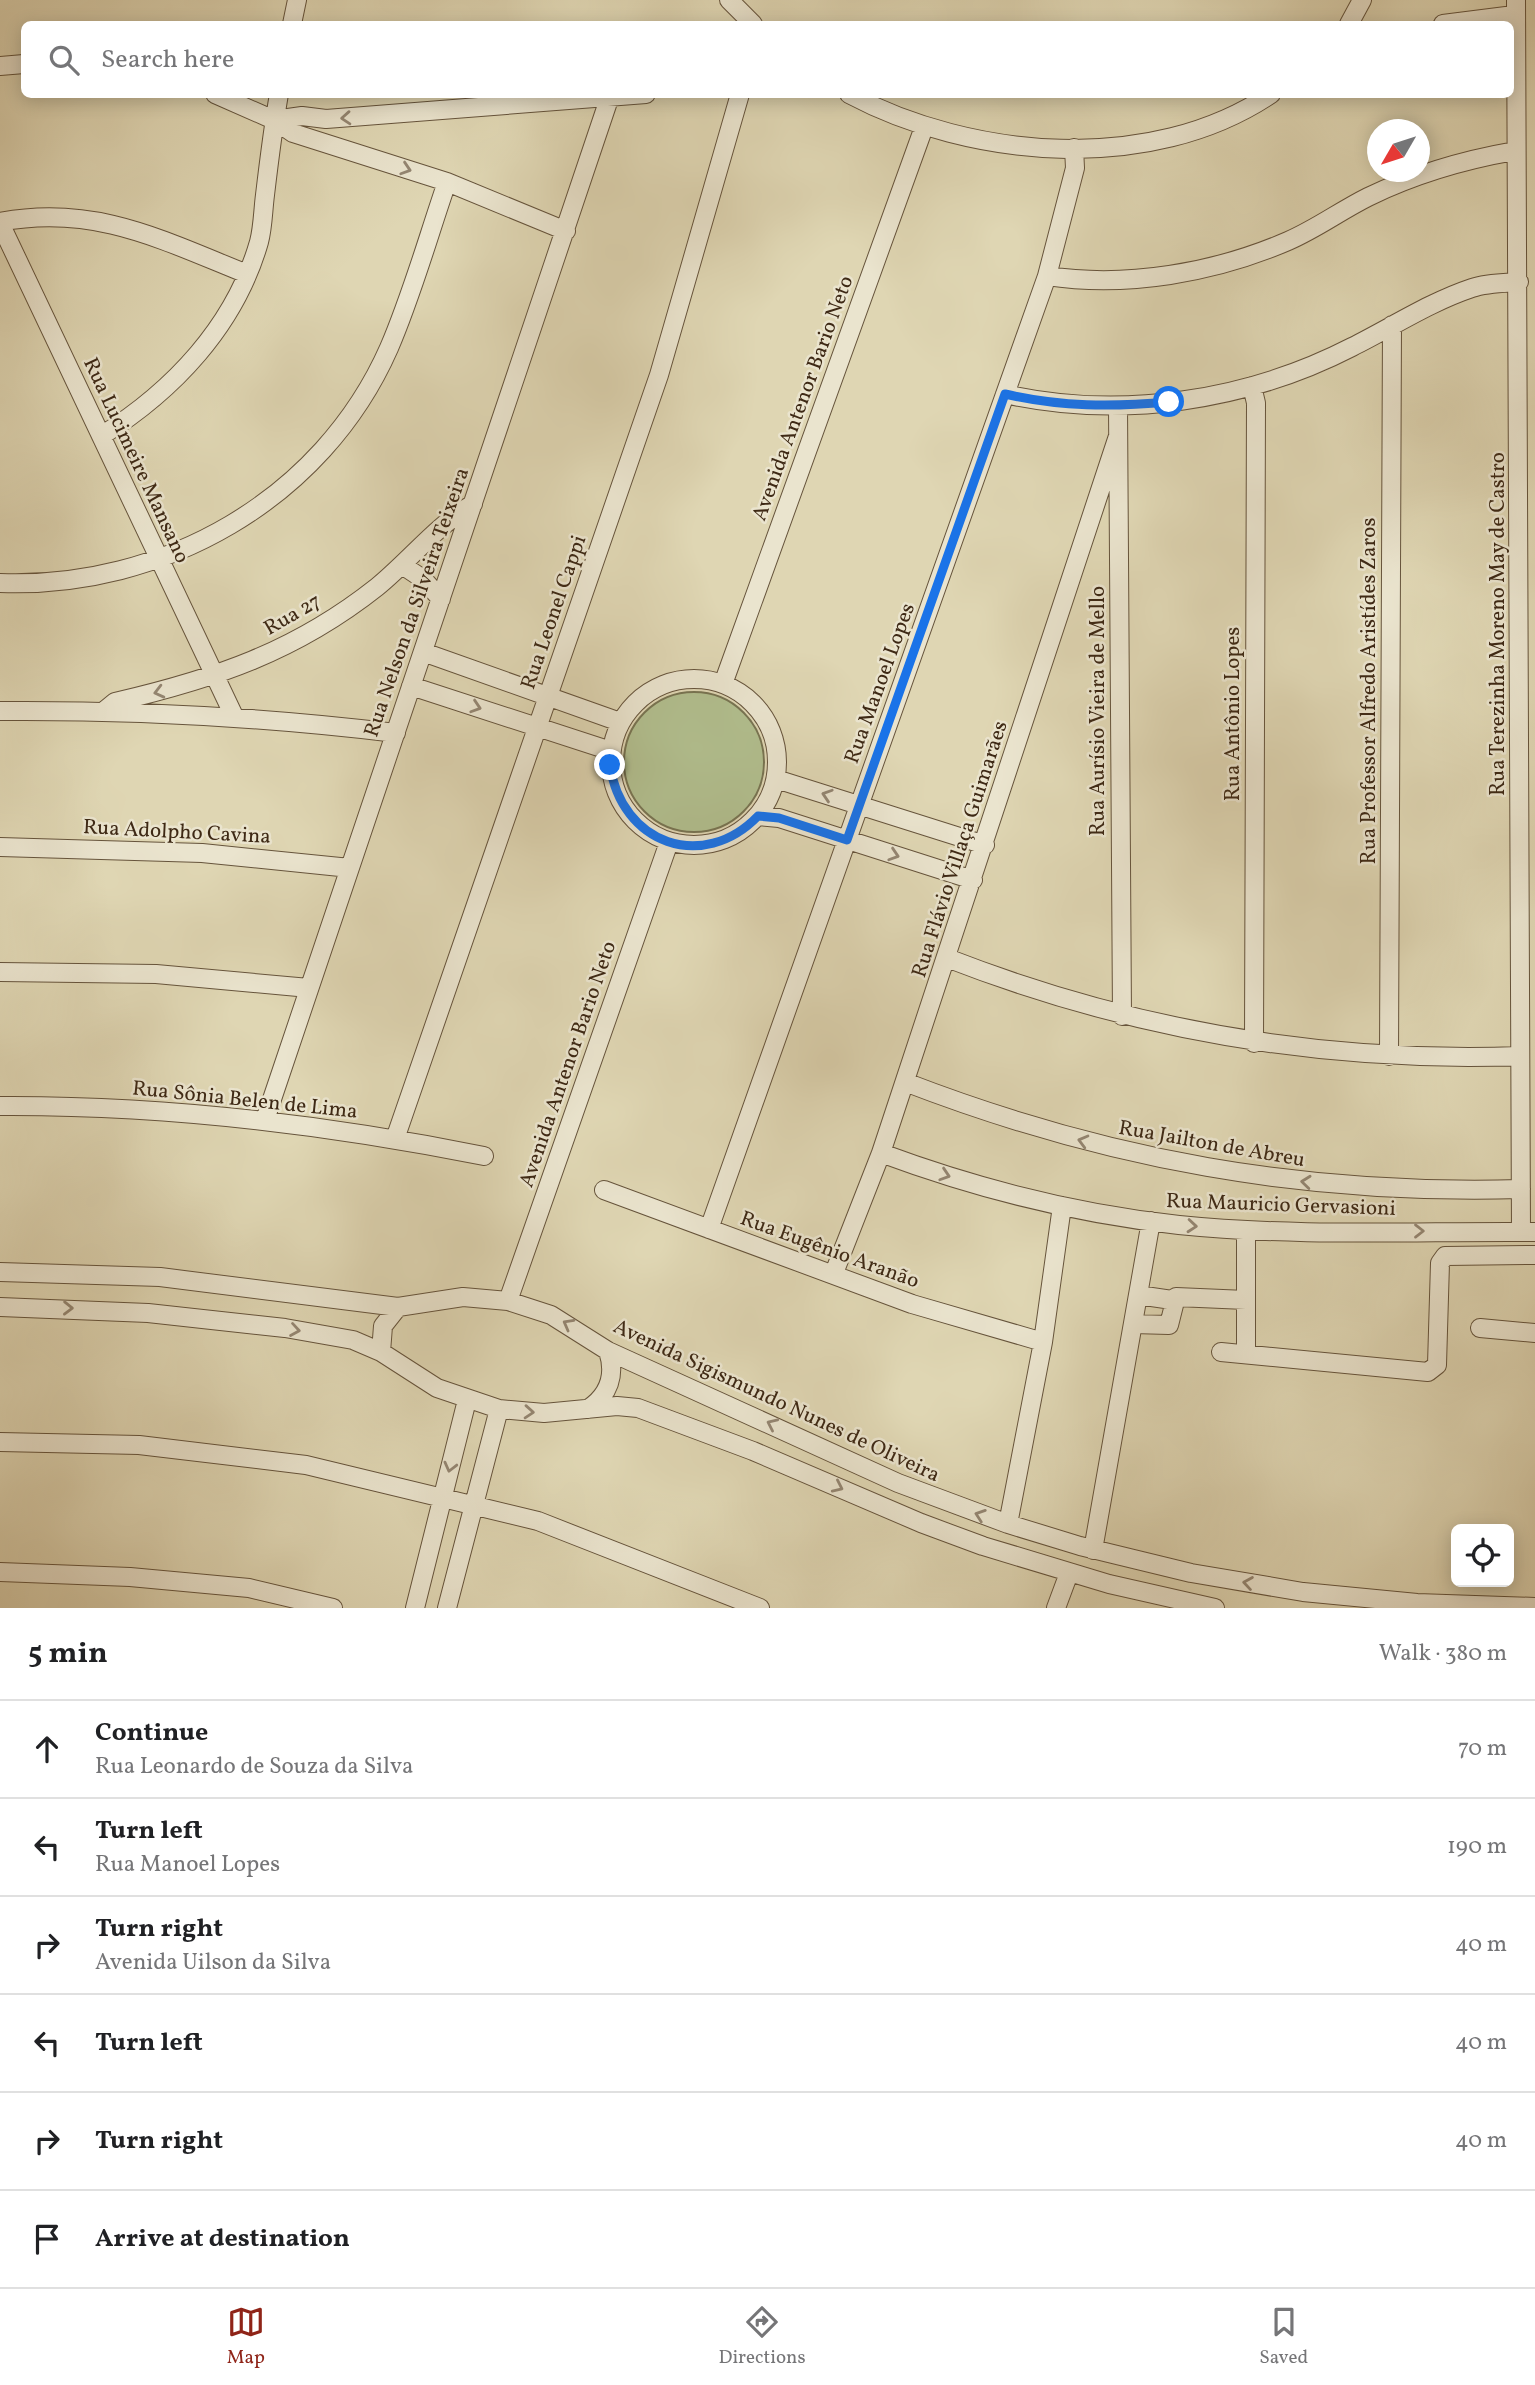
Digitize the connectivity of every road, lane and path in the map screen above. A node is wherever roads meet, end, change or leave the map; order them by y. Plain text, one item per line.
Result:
1 (297, 0) edge
2 (729, 0) edge
3 (1362, 0) edge
4 (1515, 8) edge
5 (293, 21) edge
6 (749, 21) edge
7 (1351, 21) edge
8 (1456, 21) edge
9 (21, 64) edge
10 (0, 66) edge
11 (224, 98) edge
12 (278, 98) edge
13 (616, 98) edge
14 (739, 98) edge
15 (858, 98) edge
16 (1264, 98) edge
17 (609, 99) junction
18 (274, 120) junction
19 (924, 127) junction
20 (1074, 148) junction
21 (1515, 151) junction
22 (447, 183) junction
23 (0, 223) edge
24 (566, 231) junction
25 (247, 274) junction
26 (1047, 276) junction
27 (1519, 282) junction
28 (1392, 325) junction
29 (1252, 386) junction
30 (1005, 394) junction
31 (1118, 406) junction
32 (101, 436) junction
33 (1118, 436) junction
34 (473, 504) junction
35 (159, 560) junction
36 (402, 565) junction
37 (0, 583) edge
38 (441, 598) junction
39 (423, 652) junction
40 (215, 677) junction
41 (723, 684) junction
42 (411, 686) junction
43 (548, 697) junction
44 (0, 711) edge
45 (104, 711) junction
46 (234, 716) junction
47 (621, 722) junction
48 (537, 727) junction
49 (396, 733) junction
50 (611, 751) junction
51 (776, 779) junction
52 (859, 805) junction
53 (758, 816) junction
54 (847, 840) junction
55 (669, 842) junction
56 (985, 845) junction
57 (0, 847) edge
58 (350, 867) junction
59 (973, 880) junction
60 (947, 958) junction
61 (0, 972) edge
62 (309, 988) junction
63 (1122, 1016) junction
64 (1254, 1043) junction
65 (1389, 1056) junction
66 (1520, 1056) junction
67 (905, 1082) junction
68 (0, 1106) edge
69 (264, 1120) junction
70 (395, 1139) junction
71 (881, 1153) junction
72 (484, 1156) dead end
73 (1521, 1189) junction
74 (604, 1190) dead end
75 (1062, 1206) junction
76 (1151, 1221) junction
77 (709, 1229) junction
78 (1528, 1232) edge
79 (1246, 1239) dead end
80 (1535, 1255) edge
81 (0, 1272) edge
82 (834, 1273) junction
83 (1138, 1295) junction
84 (1172, 1300) junction
85 (1246, 1300) junction
86 (508, 1301) junction
87 (0, 1307) edge
88 (398, 1307) junction
89 (1133, 1324) junction
90 (1480, 1328) dead end
91 (1535, 1333) edge
92 (1042, 1342) junction
93 (608, 1351) junction
94 (381, 1352) junction
95 (1221, 1352) dead end
96 (1246, 1354) junction
97 (467, 1401) junction
98 (499, 1409) junction
99 (588, 1409) junction
100 (0, 1442) edge
101 (443, 1498) junction
102 (474, 1505) junction
103 (1008, 1524) junction
104 (1093, 1550) junction
105 (0, 1572) edge
106 (1069, 1573) junction
107 (1535, 1607) edge
108 (334, 1608) edge
109 (415, 1608) edge
110 (447, 1608) edge
111 (760, 1608) edge
112 (1056, 1608) edge
113 (1215, 1608) edge

1 - 5 street
2 - 6 street
3 - 7 street
4 - 8 street
4 - 21 street, Rua Terezinha Moreno May de Castro
9 - 10 street
11 - 18 street
12 - 18 street
13 - 17 street
14 - 43 street, Rua Leonel Cappi
15 - 19 street
16 - 20 street
17 -> 18 street
17 - 24 street, Rua Nelson da Silveira Teixeira
18 -> 22 street
18 - 25 street
19 - 20 street
19 - 41 street, Avenida Antenor Bario Neto
20 - 26 street, Rua Manoel Lopes
21 - 26 street
21 - 27 street, Rua Terezinha Moreno May de Castro
22 - 24 street
22 - 35 street
23 - 25 street
23 - 32 street, Rua Lucimeire Mansano
24 - 34 street, Rua Nelson da Silveira Teixeira
25 - 32 street
26 - 30 street, Rua Manoel Lopes
27 - 28 street
27 - 66 street, Rua Terezinha Moreno May de Castro
28 - 29 street
28 - 65 street, Rua Professor Alfredo Aristídes Zaros
29 - 31 street
29 - 64 street, Rua Antônio Lopes
30 - 31 street
30 - 52 street, Rua Manoel Lopes
31 - 33 street, Rua Aurísio Vieira de Mello
32 - 35 street, Rua Lucimeire Mansano
33 - 56 street, Rua Flávio Villaça Guimarães
33 - 63 street, Rua Aurísio Vieira de Mello
34 - 36 street, Rua 27
34 - 38 street, Rua Nelson da Silveira Teixeira
35 - 37 street
35 - 40 street, Rua Lucimeire Mansano
36 - 38 street
36 - 40 street, Rua 27
38 - 39 street, Rua Nelson da Silveira Teixeira
39 - 42 street, Rua Nelson da Silveira Teixeira
39 - 43 street
40 -> 45 street, Rua 27
40 - 46 street, Rua Lucimeire Mansano
41 - 47 street
41 - 51 street
42 -> 48 street
42 - 49 street, Rua Nelson da Silveira Teixeira
43 - 47 street
43 - 48 street, Rua Leonel Cappi
44 - 45 street
45 - 46 street
46 - 49 street
47 - 50 street
48 - 50 street
48 - 70 street, Rua Leonel Cappi
49 - 58 street, Rua Nelson da Silveira Teixeira
50 - 55 street
52 -> 51 street
51 - 53 street
52 - 54 street, Rua Manoel Lopes
52 - 56 street
53 - 54 street
53 - 55 street
54 -> 59 street
54 - 77 street, Rua Manoel Lopes
55 - 86 street, Avenida Antenor Bario Neto
56 - 59 street, Rua Flávio Villaça Guimarães
57 - 58 street, Rua Adolpho Cavina
58 - 62 street, Rua Nelson da Silveira Teixeira
59 - 60 street, Rua Flávio Villaça Guimarães
60 - 63 street
60 - 67 street, Rua Flávio Villaça Guimarães
61 - 62 street
62 - 69 street, Rua Nelson da Silveira Teixeira
63 - 64 street
64 - 65 street
65 - 66 street
66 - 73 street, Rua Terezinha Moreno May de Castro
67 - 71 street, Rua Flávio Villaça Guimarães
73 -> 67 street, Rua Jailton de Abreu
68 - 69 street, Rua Sônia Belen de Lima
69 - 70 street, Rua Sônia Belen de Lima
70 - 72 street, Rua Sônia Belen de Lima
71 -> 75 street, Rua Mauricio Gervasioni
71 - 82 street, Rua Flávio Villaça Guimarães
73 - 78 street, Rua Terezinha Moreno May de Castro
74 - 77 street, Rua Eugênio Aranão
75 - 76 street, Rua Mauricio Gervasioni
75 - 92 street
76 -> 78 street, Rua Mauricio Gervasioni
76 - 83 street
77 - 82 street, Rua Eugênio Aranão
79 - 85 street
80 - 96 street
81 - 88 street, Avenida Sigismundo Nunes de Oliveira
82 - 92 street, Rua Eugênio Aranão
83 - 84 street
83 - 89 street
84 - 85 street
84 - 89 street
85 - 96 street
86 - 88 street, Avenida Sigismundo Nunes de Oliveira
93 -> 86 street, Avenida Sigismundo Nunes de Oliveira
87 -> 94 street
88 - 94 street
89 - 104 street
90 - 91 street
92 - 103 street
93 - 99 street
103 -> 93 street, Avenida Sigismundo Nunes de Oliveira
94 - 97 street
95 - 96 street
97 - 98 street
97 -> 101 street
98 -> 99 street
98 - 102 street
99 -> 106 street
100 - 101 street
101 - 102 street
101 - 109 street
102 - 110 street
102 - 111 street
103 - 104 street, Avenida Sigismundo Nunes de Oliveira
107 -> 104 street, Avenida Sigismundo Nunes de Oliveira
105 - 108 street
106 - 112 street
106 - 113 street

